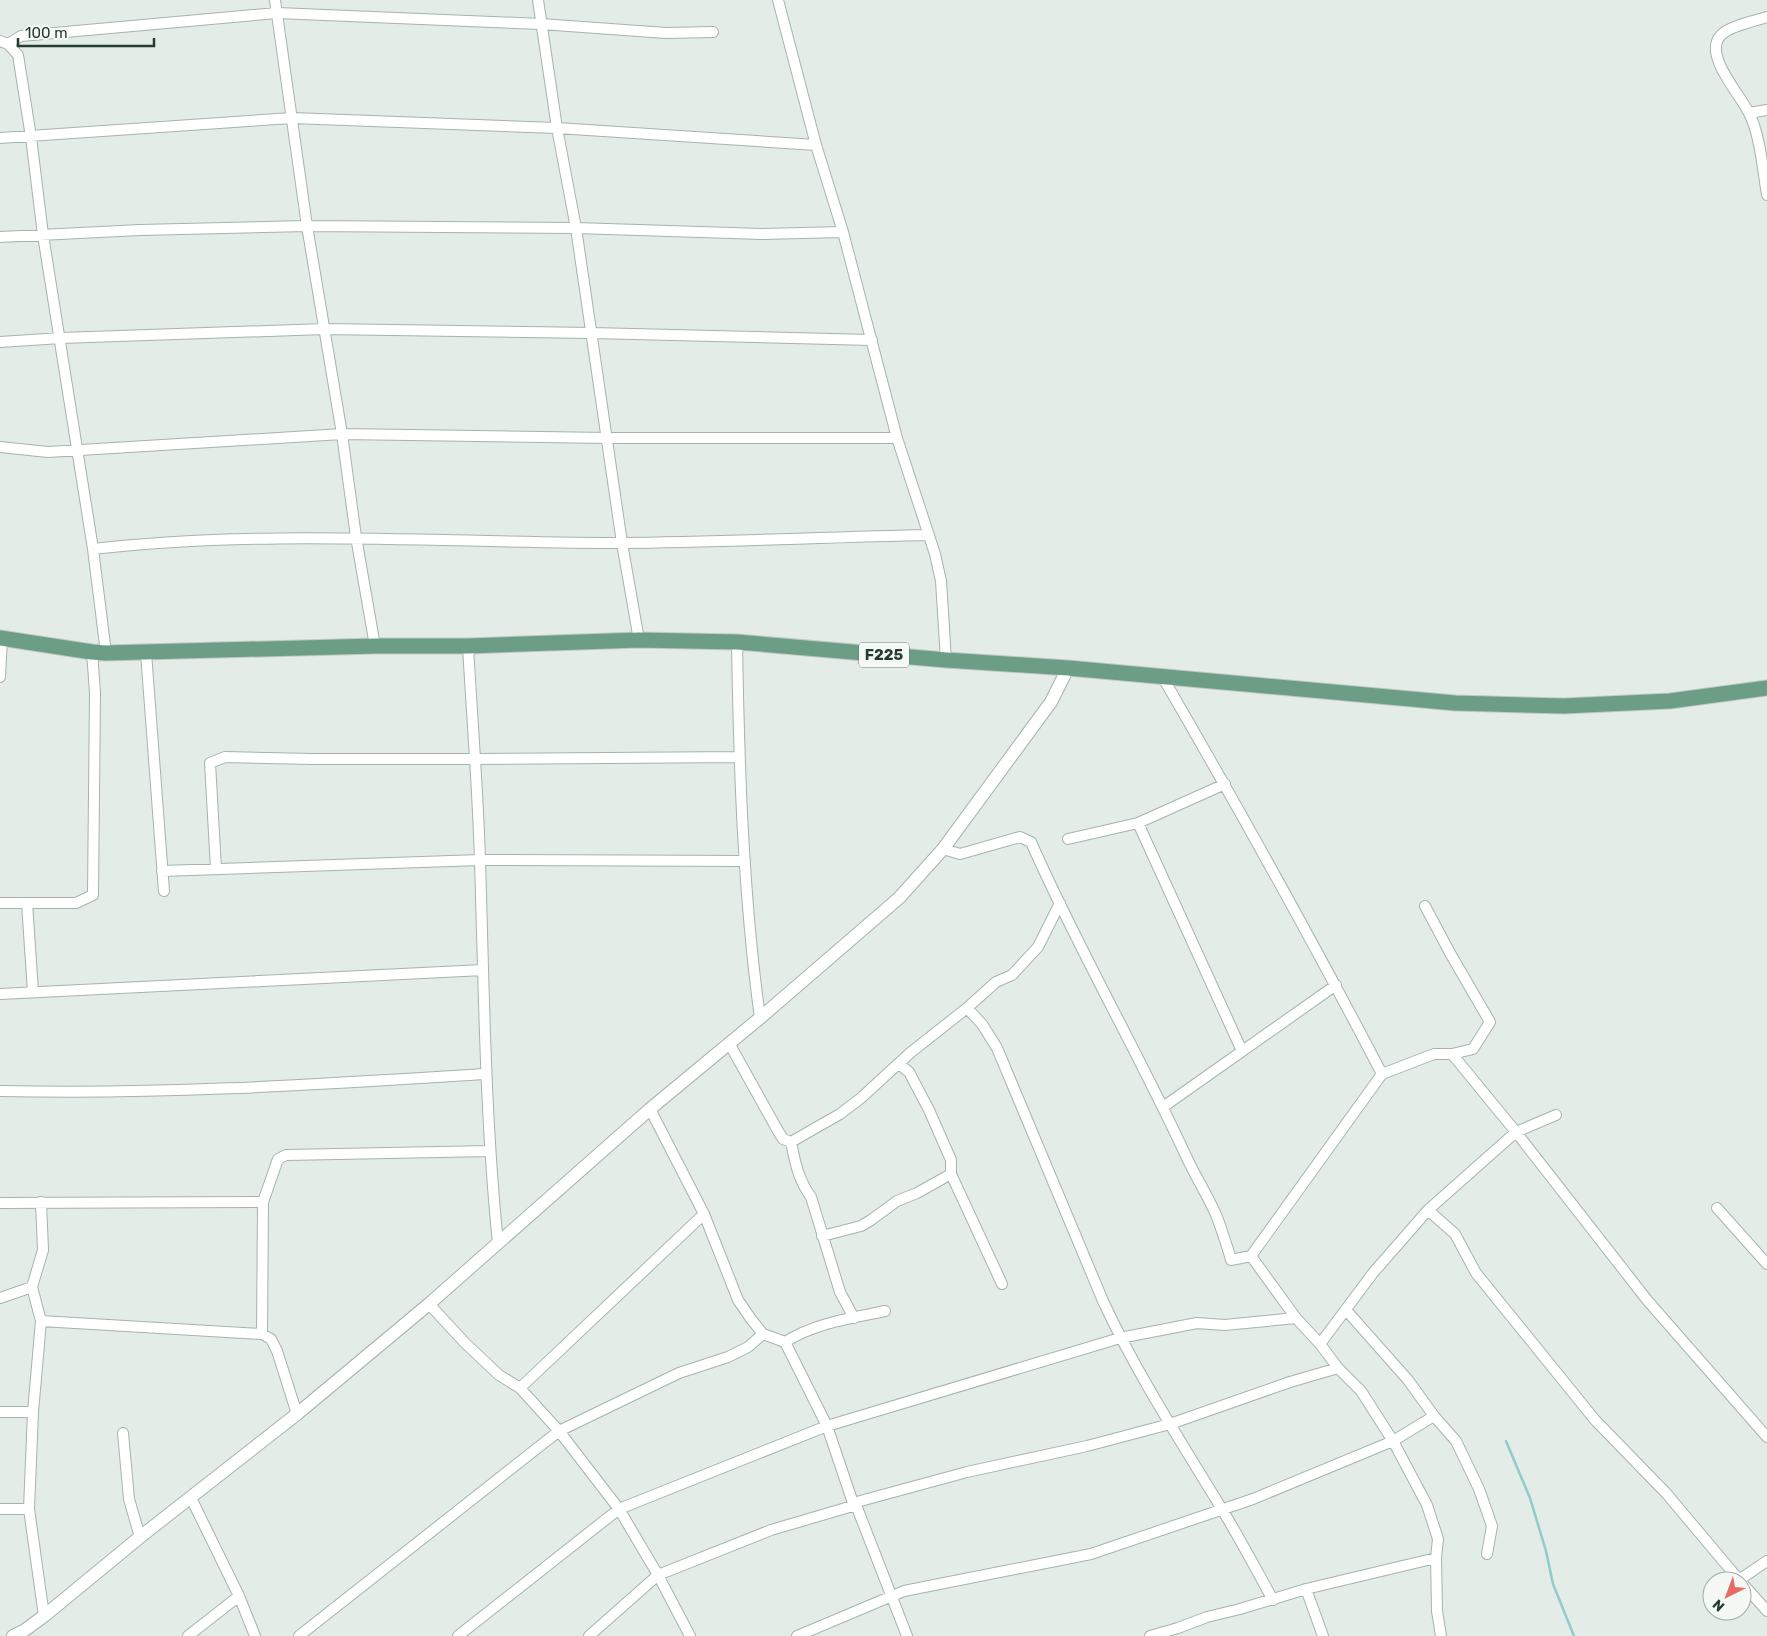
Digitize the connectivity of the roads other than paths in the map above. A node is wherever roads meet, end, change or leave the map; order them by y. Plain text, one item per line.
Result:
1 (275, 0) edge
2 (538, 0) edge
3 (778, 0) edge
4 (277, 13) junction
5 (1767, 17) edge
6 (541, 24) junction
7 (713, 32) dead end
8 (4, 43) edge
9 (1767, 110) edge
10 (1749, 113) junction
11 (292, 118) junction
12 (557, 128) junction
13 (31, 137) junction
14 (0, 138) edge
15 (816, 145) junction
16 (1767, 195) edge
17 (307, 226) junction
18 (576, 228) junction
19 (843, 232) junction
20 (43, 235) junction
21 (0, 237) edge
22 (325, 329) junction
23 (592, 332) junction
24 (61, 338) junction
25 (872, 340) junction
26 (0, 342) edge
27 (342, 434) junction
28 (608, 438) junction
29 (897, 438) junction
30 (0, 447) edge
31 (77, 450) junction
32 (929, 535) junction
33 (356, 537) junction
34 (622, 543) junction
35 (93, 549) junction
36 (1, 638) edge
37 (639, 640) junction
38 (737, 642) junction
39 (375, 646) junction
40 (468, 646) junction
41 (99, 653) junction
42 (146, 653) junction
43 (946, 660) junction
44 (1068, 668) junction
45 (1162, 676) junction
46 (0, 677) edge
47 (1767, 688) edge
48 (739, 757) junction
49 (475, 759) junction
50 (1225, 784) junction
51 (1138, 823) junction
52 (1068, 839) dead end
53 (943, 849) junction
54 (480, 860) junction
55 (745, 861) junction
56 (216, 869) junction
57 (162, 871) junction
58 (164, 891) dead end
59 (0, 903) edge
60 (26, 903) junction
61 (1060, 903) junction
62 (1425, 906) dead end
63 (483, 970) junction
64 (1336, 985) junction
65 (33, 992) junction
66 (0, 994) edge
67 (967, 1008) junction
68 (760, 1018) junction
69 (729, 1043) junction
70 (1242, 1051) junction
71 (1452, 1054) junction
72 (899, 1064) junction
73 (485, 1074) junction
74 (1382, 1074) junction
75 (0, 1091) edge
76 (1163, 1107) junction
77 (650, 1108) junction
78 (1556, 1115) dead end
79 (1516, 1132) junction
80 (791, 1142) junction
81 (490, 1151) junction
82 (951, 1174) junction
83 (41, 1202) junction
84 (263, 1202) junction
85 (0, 1203) edge
86 (1717, 1208) dead end
87 (1428, 1210) junction
88 (704, 1214) junction
89 (822, 1236) junction
90 (498, 1243) junction
91 (1251, 1256) junction
92 (1767, 1264) edge
93 (1002, 1284) dead end
94 (32, 1287) junction
95 (0, 1298) edge
96 (429, 1304) junction
97 (1346, 1310) junction
98 (885, 1311) dead end
99 (854, 1318) junction
100 (1296, 1318) junction
101 (41, 1321) junction
102 (262, 1334) junction
103 (764, 1334) junction
104 (1120, 1338) junction
105 (785, 1342) junction
106 (1320, 1344) junction
107 (1338, 1368) junction
108 (520, 1388) junction
109 (0, 1412) edge
110 (33, 1412) junction
111 (297, 1414) junction
112 (1434, 1416) junction
113 (1170, 1424) junction
114 (827, 1426) junction
115 (559, 1431) junction
116 (123, 1433) dead end
117 (1767, 1437) edge
118 (1393, 1441) junction
119 (191, 1498) junction
120 (855, 1504) junction
121 (0, 1509) edge
122 (29, 1509) junction
123 (619, 1509) junction
124 (1222, 1509) junction
125 (140, 1537) junction
126 (1487, 1554) dead end
127 (1436, 1558) junction
128 (1767, 1561) edge
129 (1732, 1571) edge
130 (1752, 1572) edge
131 (658, 1575) junction
132 (1306, 1589) junction
133 (1752, 1594) edge
134 (239, 1596) junction
135 (892, 1597) junction
136 (1273, 1600) junction
137 (1767, 1611) edge
138 (44, 1616) junction
139 (13, 1636) edge
140 (188, 1636) edge
141 (254, 1636) edge
142 (299, 1636) edge
143 (458, 1636) edge
144 (589, 1636) edge
145 (690, 1636) edge
146 (797, 1636) edge
147 (908, 1636) edge
148 (1150, 1636) edge
149 (1323, 1636) edge
150 (1441, 1636) edge

1 - 4 street
2 - 6 street
3 - 15 street
4 - 6 street
4 - 8 street
4 - 11 street
5 - 10 street
6 - 7 street
6 - 12 street
8 - 13 street
9 - 10 street
10 - 16 street
11 - 12 street
11 - 13 street
11 - 17 street
12 - 15 street
12 - 18 street
13 - 14 street
13 - 20 street
15 - 19 street
17 - 18 street
17 - 20 street
17 - 22 street
18 - 19 street
18 - 23 street
19 - 25 street
20 - 21 street
20 - 24 street
22 - 23 street
22 - 24 street
22 - 27 street
23 - 25 street
23 - 28 street
24 - 26 street
24 - 31 street
25 - 29 street
27 - 28 street
27 - 31 street
27 - 33 street
28 - 29 street
28 - 34 street
29 - 32 street
30 - 31 street
31 - 35 street
32 - 34 street
32 - 43 street
33 - 34 street
33 - 35 street
33 - 39 street
34 - 37 street
35 - 41 street
36 - 41 main road, F225
36 - 46 street
37 - 38 main road, F225
37 - 40 main road, F225
38 - 43 main road, F225
38 - 48 street
39 - 40 main road, F225
39 - 42 main road, F225
40 - 49 street
41 - 42 main road, F225
41 - 60 street
42 - 57 street
43 - 44 main road, F225
44 - 45 main road, F225
44 - 53 street
45 - 47 main road, F225
45 - 50 street
48 - 49 street
48 - 55 street
49 - 54 street
49 - 56 street
50 - 51 street
50 - 64 street
51 - 52 street
51 - 70 street
53 - 61 street
53 - 68 street
54 - 55 street
54 - 56 street
54 - 63 street
55 - 68 street
56 - 57 street
57 - 58 street
59 - 60 street
60 - 65 street
61 - 67 street
61 - 76 street
62 - 71 street
63 - 65 street
63 - 73 street
64 - 70 street
64 - 74 street
65 - 66 street
67 - 72 street
67 - 104 street
68 - 69 street
69 - 77 street
69 - 80 street
70 - 76 street
71 - 74 street
71 - 79 street
72 - 80 street
72 - 82 street
73 - 75 street
73 - 81 street
74 - 91 street
76 - 91 street
77 - 88 street
77 - 90 street
78 - 79 street
79 - 87 street
79 - 117 street
80 - 89 street
81 - 84 street
81 - 90 street
82 - 89 street
82 - 93 street
83 - 84 street
83 - 85 street
83 - 94 street
84 - 102 street
86 - 92 street
87 - 97 street
87 - 129 street
88 - 103 street
88 - 108 street
89 - 99 street
90 - 96 street
91 - 100 street
94 - 95 street
94 - 101 street
96 - 108 street
96 - 111 street
97 - 106 street
97 - 112 street
98 - 99 street
99 - 105 street
100 - 104 street
100 - 106 street
101 - 102 street
101 - 110 street
102 - 111 street
103 - 105 street
103 - 115 street
104 - 113 street
104 - 114 street
105 - 114 street
106 - 107 street
107 - 113 street
107 - 118 street
108 - 115 street
109 - 110 street
110 - 122 street
111 - 119 street
112 - 118 street
112 - 126 street
113 - 120 street
113 - 124 street
114 - 120 street
114 - 123 street
115 - 123 street
115 - 142 street
116 - 125 street
118 - 124 street
118 - 127 street
119 - 125 street
119 - 134 street
120 - 131 street
120 - 135 street
121 - 122 street
122 - 138 street
123 - 131 street
123 - 143 street
124 - 135 street
124 - 136 street
125 - 138 street
127 - 132 street
127 - 150 street
128 - 130 street
131 - 144 street
131 - 145 street
132 - 136 street
132 - 149 street
133 - 137 street
134 - 140 street
134 - 141 street
135 - 146 street
135 - 147 street
136 - 148 street
138 - 139 street

